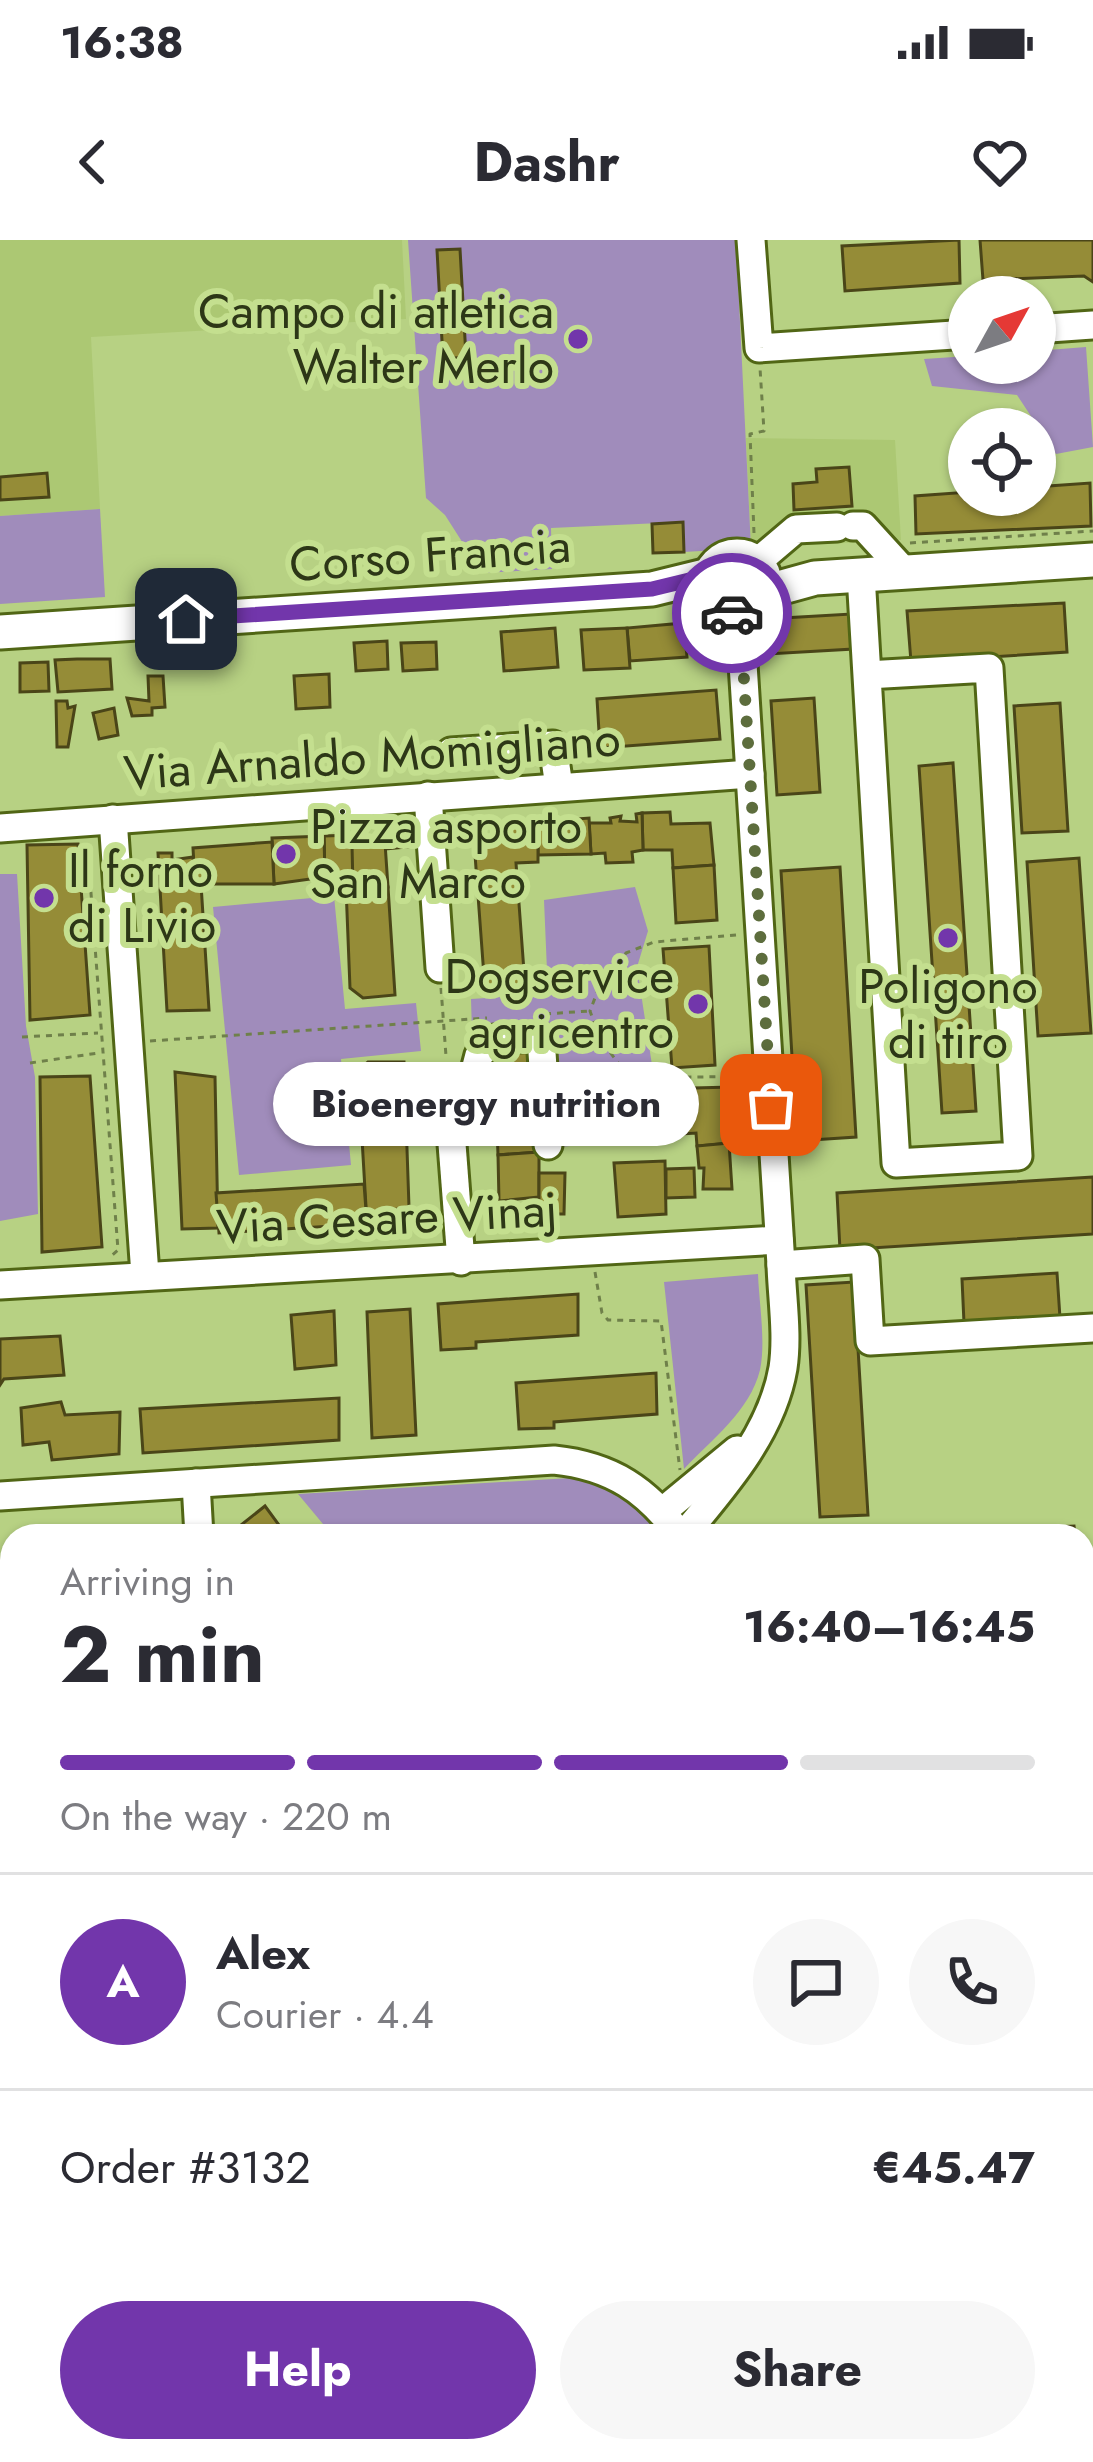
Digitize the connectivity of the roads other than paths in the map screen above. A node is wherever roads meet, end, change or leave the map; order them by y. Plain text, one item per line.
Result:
1 (751, 240) edge
2 (1093, 325) edge
3 (1056, 328) edge
4 (948, 335) edge
5 (905, 557) junction
6 (1093, 560) edge
7 (861, 575) junction
8 (742, 584) junction
9 (0, 632) edge
10 (867, 675) junction
11 (451, 752) dead end
12 (750, 774) junction
13 (559, 787) junction
14 (428, 796) junction
15 (113, 819) junction
16 (0, 828) edge
17 (440, 968) road end
18 (548, 1145) dead end
19 (780, 1252) junction
20 (461, 1261) junction
21 (145, 1275) junction
22 (0, 1286) edge
23 (1093, 1328) edge
24 (765, 1421) junction
25 (196, 1484) junction
26 (0, 1496) edge
27 (673, 1503) junction
28 (198, 1524) edge
29 (679, 1524) edge
30 (692, 1524) edge

1 - 4 street
2 - 3 street
5 - 6 main road, Corso Francia
5 - 7 main road, Corso Francia
5 - 8 street
7 - 8 main road, Corso Francia
7 - 10 street
8 - 9 main road, Corso Francia
8 - 12 street
10 - 10 street
11 - 13 street
12 - 13 street, Via Arnaldo Momigliano
12 - 19 street
13 - 14 street, Via Arnaldo Momigliano
14 - 15 street, Via Arnaldo Momigliano
14 - 17 street
15 - 16 street, Via Arnaldo Momigliano
15 - 21 street
18 - 20 street
19 - 20 street, Via Cesare Vinaj
19 - 23 street, Via Cesare Vinaj
19 - 24 street
20 - 21 street, Via Cesare Vinaj
21 - 22 street, Via Cesare Vinaj
24 - 27 street
24 - 30 street
25 - 26 street
25 - 27 street
25 - 28 street
27 - 29 street

